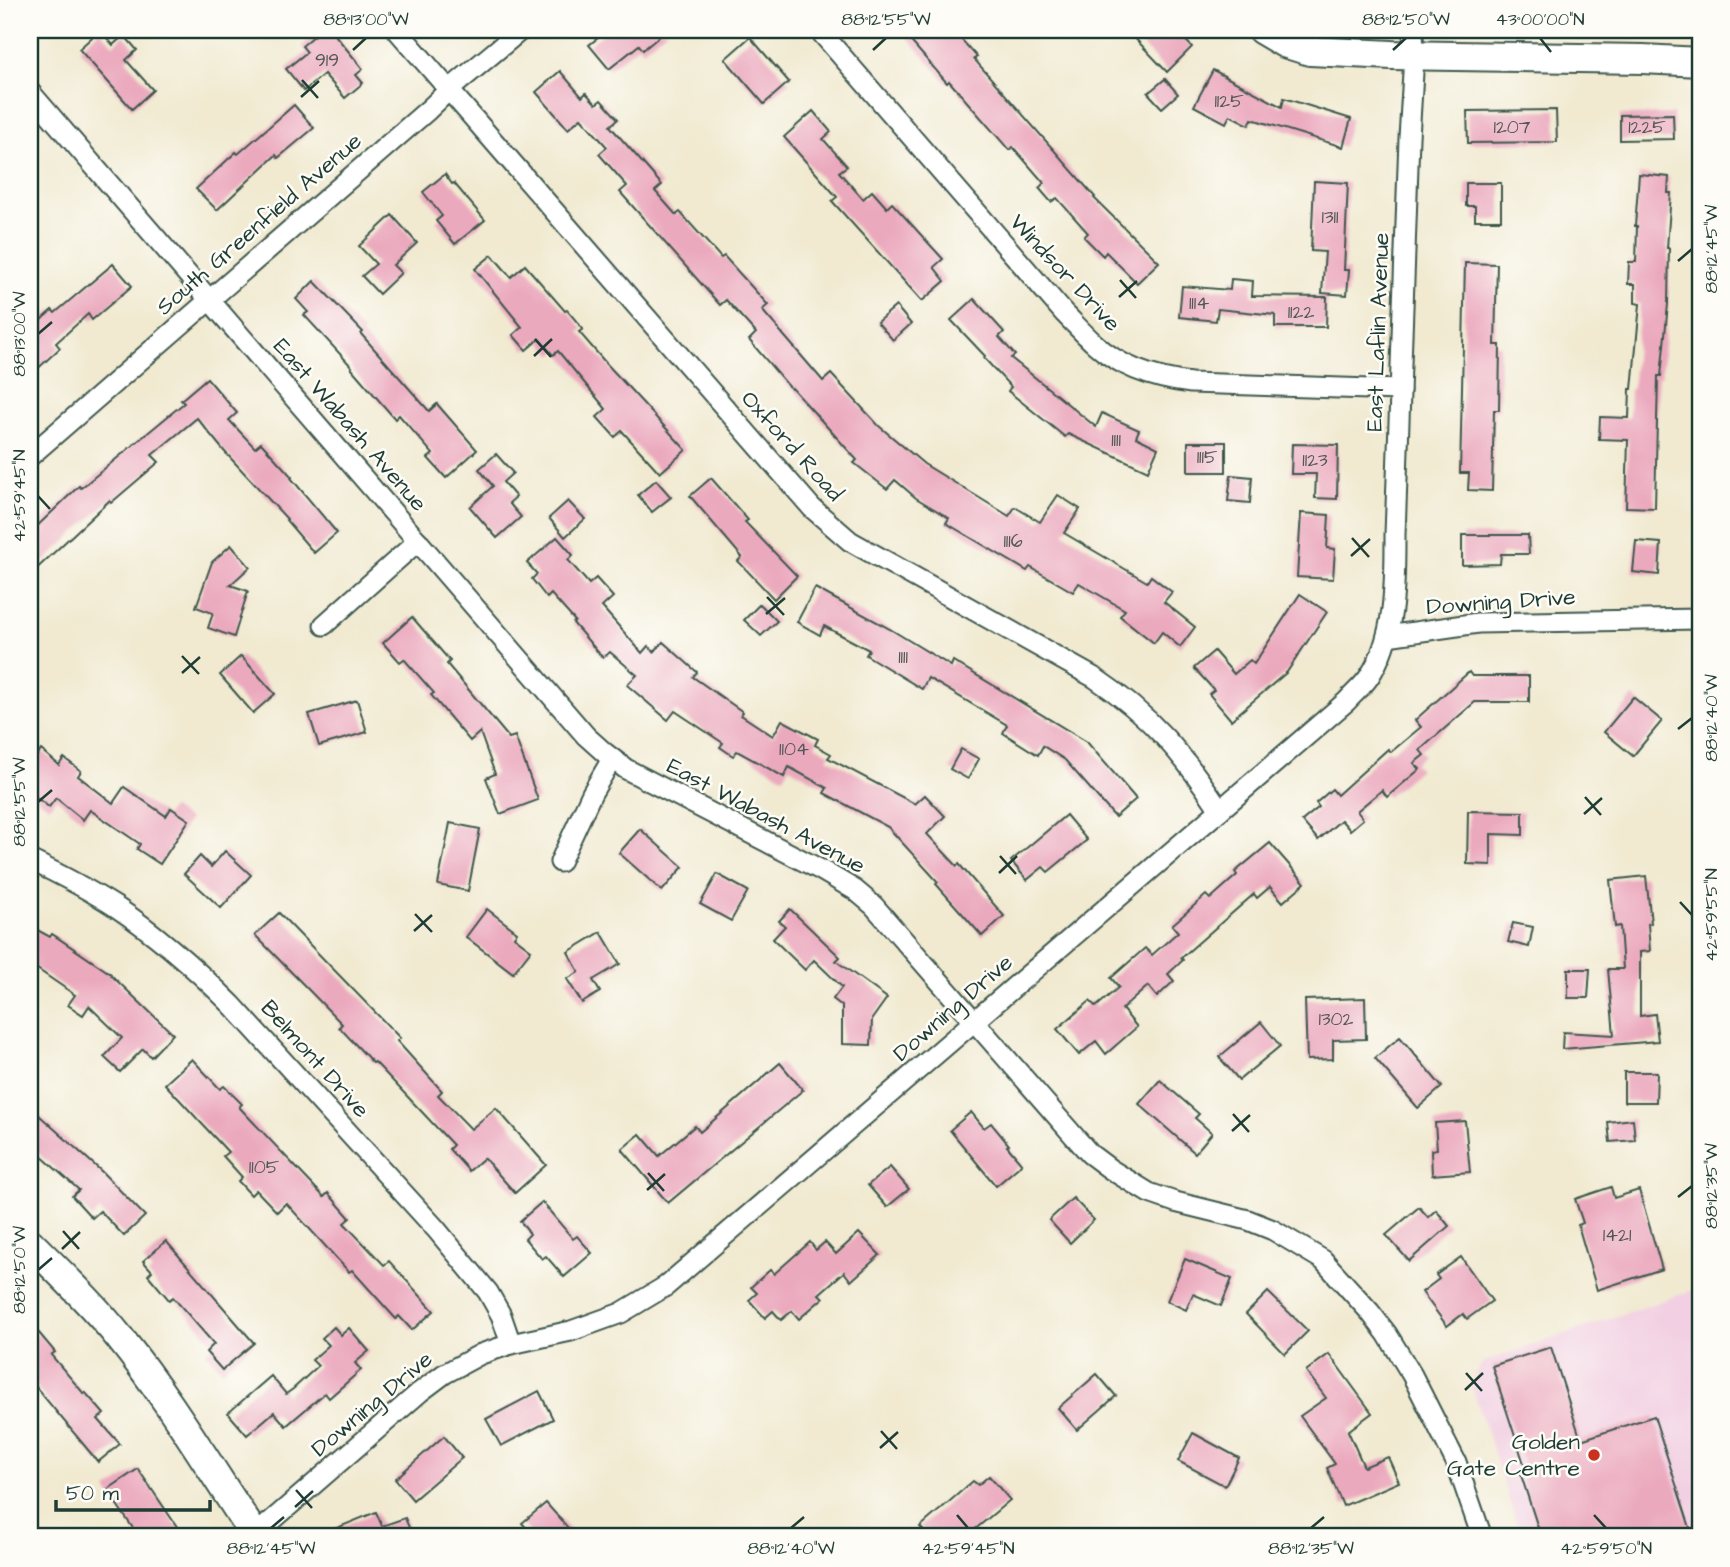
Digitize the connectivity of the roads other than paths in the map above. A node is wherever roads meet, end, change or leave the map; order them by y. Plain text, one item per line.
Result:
1 (397, 30) edge
2 (521, 30) edge
3 (819, 30) edge
4 (1262, 30) edge
5 (1414, 43) edge
6 (1700, 62) edge
7 (450, 89) junction
8 (30, 92) edge
9 (209, 300) junction
10 (1400, 390) junction
11 (30, 456) edge
12 (418, 541) junction
13 (1700, 619) edge
14 (324, 625) dead end
15 (1387, 636) junction
16 (612, 758) junction
17 (1220, 810) junction
18 (30, 860) edge
19 (560, 862) dead end
20 (974, 1021) junction
21 (30, 1243) edge
22 (511, 1344) junction
23 (255, 1537) edge
24 (1482, 1537) edge

1 - 7 street, Oxford Road
2 - 7 street, South Greenfield Avenue
3 - 10 street, Windsor Drive
4 - 5 street
5 - 6 street
5 - 10 street, East Laflin Avenue
7 - 9 street, South Greenfield Avenue
7 - 17 street, Oxford Road
8 - 9 street, East Wabash Avenue
9 - 11 street, South Greenfield Avenue
9 - 12 street, East Wabash Avenue
10 - 15 street, East Laflin Avenue
12 - 14 street
12 - 16 street, East Wabash Avenue
13 - 15 street, Downing Drive
15 - 17 street, Downing Drive
16 - 19 street
16 - 20 street, East Wabash Avenue
17 - 20 street, Downing Drive
18 - 22 street, Belmont Drive
20 - 22 street, Downing Drive
20 - 24 street, East Wabash Avenue
21 - 23 street
22 - 23 street, Downing Drive

